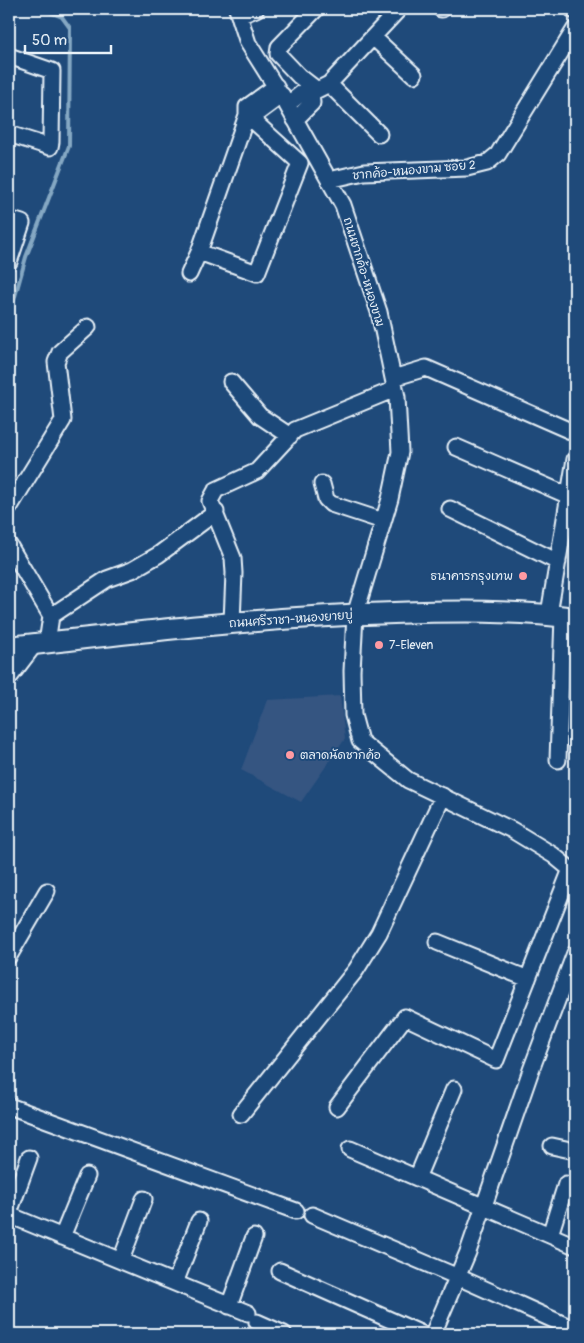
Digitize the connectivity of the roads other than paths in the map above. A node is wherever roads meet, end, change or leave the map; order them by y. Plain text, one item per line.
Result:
1 (256, 9) edge
2 (316, 9) edge
3 (400, 9) edge
4 (572, 9) edge
5 (575, 11) edge
6 (238, 12) edge
7 (575, 29) edge
8 (373, 37) junction
9 (9, 56) edge
10 (414, 75) dead end
11 (319, 89) junction
12 (281, 96) junction
13 (247, 115) junction
14 (296, 120) junction
15 (9, 134) edge
16 (379, 134) dead end
17 (329, 180) junction
18 (9, 219) edge
19 (199, 252) junction
20 (9, 262) edge
21 (189, 274) dead end
22 (88, 327) dead end
23 (231, 382) dead end
24 (394, 383) junction
25 (575, 433) edge
26 (290, 436) junction
27 (456, 447) dead end
28 (575, 459) edge
29 (322, 484) dead end
30 (569, 496) junction
31 (9, 508) edge
32 (450, 509) dead end
33 (216, 512) junction
34 (383, 521) junction
35 (9, 545) edge
36 (558, 562) junction
37 (355, 614) junction
38 (51, 616) junction
39 (562, 616) edge
40 (232, 622) junction
41 (41, 643) junction
42 (9, 647) edge
43 (9, 678) edge
44 (558, 760) dead end
45 (443, 796) junction
46 (573, 871) edge
47 (46, 891) dead end
48 (438, 942) dead end
49 (575, 953) edge
50 (9, 956) edge
51 (528, 980) junction
52 (454, 1089) dead end
53 (9, 1106) edge
54 (337, 1108) dead end
55 (241, 1114) dead end
56 (552, 1146) dead end
57 (350, 1149) dead end
58 (575, 1151) edge
59 (28, 1158) dead end
60 (86, 1176) dead end
61 (417, 1178) junction
62 (566, 1184) dead end
63 (144, 1199) dead end
64 (484, 1207) junction
65 (296, 1211) dead end
66 (9, 1214) edge
67 (312, 1215) dead end
68 (199, 1221) dead end
69 (550, 1235) junction
70 (62, 1237) junction
71 (254, 1237) dead end
72 (575, 1246) edge
73 (121, 1260) junction
74 (280, 1271) dead end
75 (458, 1277) junction
76 (175, 1283) junction
77 (228, 1306) junction
78 (567, 1326) dead end
79 (284, 1334) edge
80 (422, 1334) edge
81 (433, 1334) edge

1 - 6 street
2 - 11 street
3 - 8 street
4 - 5 street
6 - 12 street, ถนนชากค้อ-หนองขาม
7 - 17 street, ชากค้อ-หนองขาม ซอย 2
8 - 10 street
8 - 11 street
9 - 15 street
11 - 12 street
11 - 14 street
11 - 16 street
12 - 13 street
12 - 14 street, ถนนชากค้อ-หนองขาม
13 - 19 street
13 - 19 street
14 - 17 street, ถนนชากค้อ-หนองขาม
17 - 24 street, ถนนชากค้อ-หนองขาม
18 - 20 street
19 - 21 street
22 - 31 street
23 - 26 street
24 - 25 street
24 - 26 street
24 - 34 street, ถนนชากค้อ-หนองขาม
26 - 33 street
27 - 30 street
28 - 30 street
29 - 34 street
30 - 36 street
32 - 36 street
33 - 38 street
33 - 40 street
34 - 37 street, ถนนชากค้อ-หนองขาม
35 - 38 street
36 - 39 street
37 - 39 main road, ถนนศรีราชา-หนองยายบู่
37 - 40 main road, ถนนศรีราชา-หนองยายบู่
37 - 45 street, ถนนชากค้อ-หนองขาม
38 - 41 street
39 - 44 street
40 - 41 main road, ถนนศรีราชา-หนองยายบู่
41 - 42 main road, ถนนศรีราชา-หนองยายบู่
41 - 43 street
45 - 46 street, ถนนชากค้อ-หนองขาม
45 - 55 street
46 - 51 street
47 - 50 street
48 - 51 street
49 - 64 street
51 - 54 street
52 - 61 street
53 - 65 street
56 - 58 street
57 - 61 street
59 - 66 street
60 - 70 street
61 - 64 street
62 - 69 street
63 - 73 street
64 - 69 street
64 - 75 street
66 - 70 street
67 - 75 street
68 - 76 street
69 - 72 street
70 - 73 street
71 - 77 street
73 - 76 street
74 - 80 street
75 - 78 street
75 - 81 street
76 - 77 street
77 - 79 street

